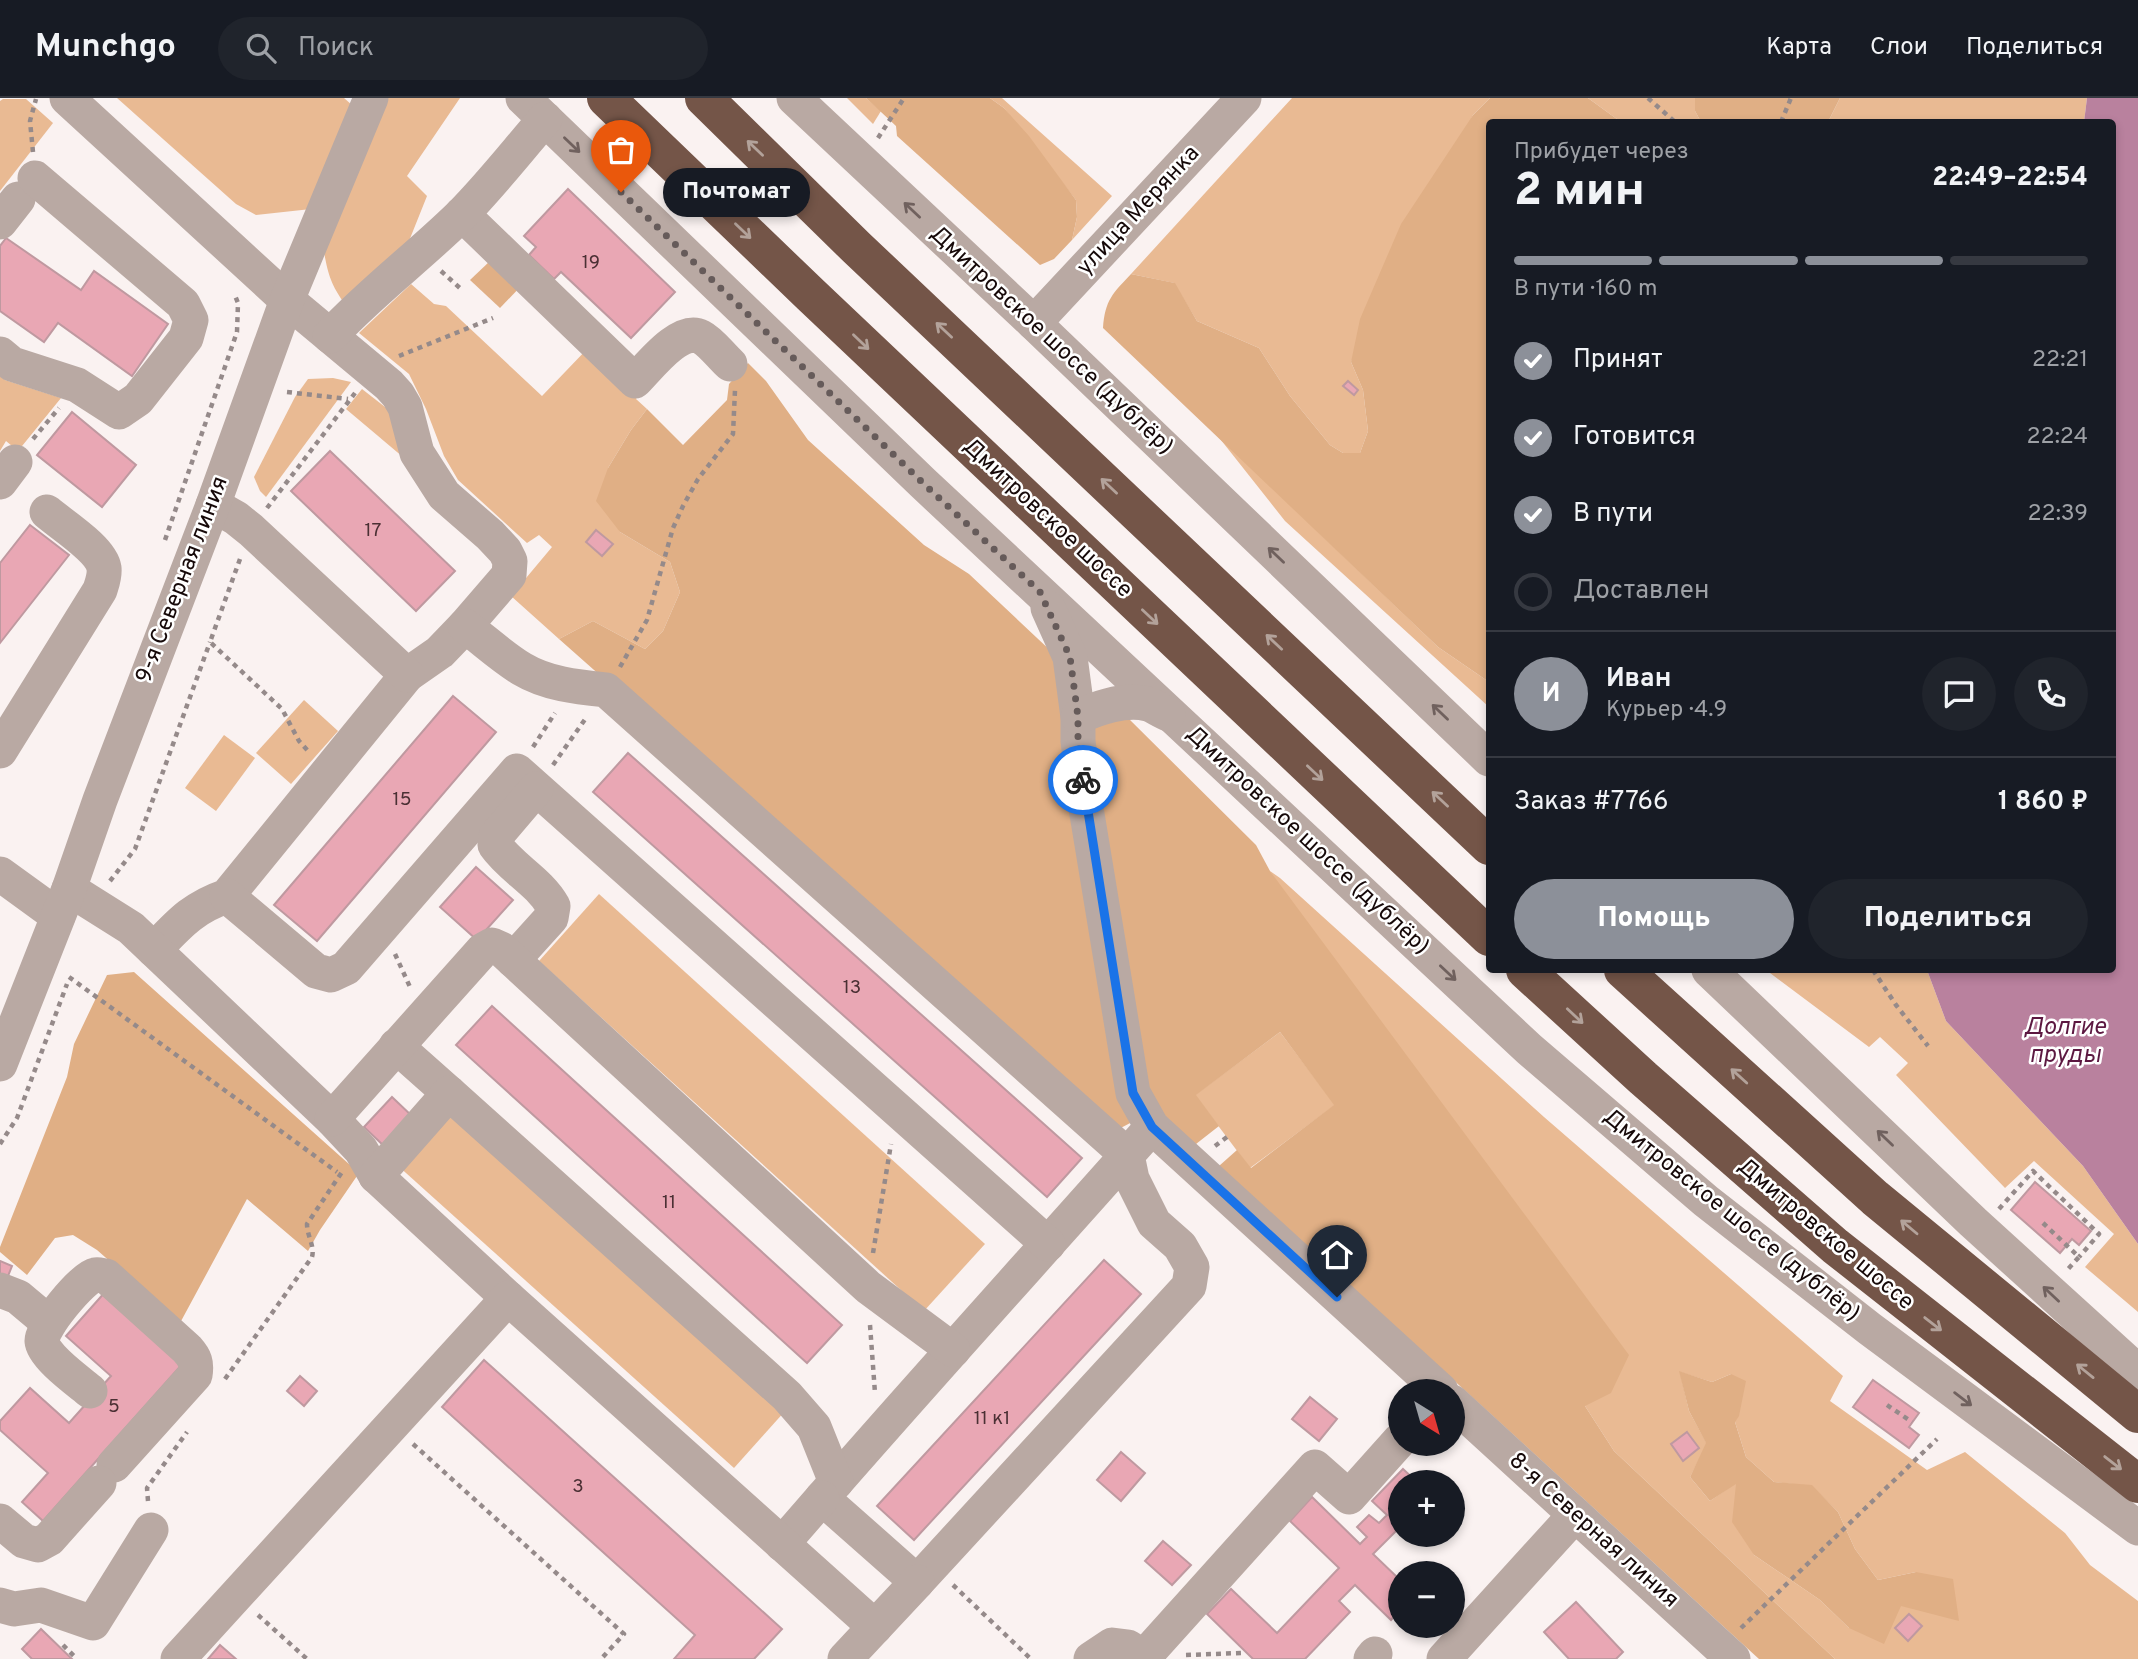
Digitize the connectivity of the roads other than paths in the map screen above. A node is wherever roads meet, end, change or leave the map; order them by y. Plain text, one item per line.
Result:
1 (606, 98) edge
2 (704, 98) edge
3 (794, 98) edge
4 (1244, 98) edge
5 (368, 100) edge
6 (45, 101) edge
7 (534, 108) edge
8 (18, 200) edge
9 (462, 214) junction
10 (287, 300) junction
11 (1034, 323) junction
12 (330, 336) junction
13 (0, 354) edge
14 (730, 364) road end
15 (213, 505) junction
16 (47, 512) dead end
17 (1040, 592) junction
18 (465, 626) junction
19 (407, 675) junction
20 (1078, 717) junction
21 (1174, 717) junction
22 (0, 751) edge
23 (1486, 756) edge
24 (526, 780) junction
25 (1486, 843) edge
26 (0, 874) edge
27 (227, 896) junction
28 (64, 902) junction
29 (1486, 934) edge
30 (153, 950) junction
31 (513, 960) junction
32 (1528, 973) edge
33 (1626, 973) edge
34 (1712, 973) edge
35 (396, 1046) junction
36 (0, 1064) edge
37 (449, 1093) junction
38 (332, 1119) junction
39 (1152, 1127) junction
40 (1127, 1155) junction
41 (363, 1170) junction
42 (1048, 1244) junction
43 (0, 1290) edge
44 (508, 1298) junction
45 (49, 1323) junction
46 (953, 1350) junction
47 (2138, 1372) edge
48 (1428, 1379) edge
49 (90, 1391) dead end
50 (1465, 1414) edge
51 (2138, 1414) edge
52 (1388, 1453) edge
53 (2138, 1484) edge
54 (829, 1490) junction
55 (1575, 1515) junction
56 (0, 1521) edge
57 (2138, 1528) edge
58 (151, 1530) road end
59 (782, 1544) junction
60 (925, 1574) junction
61 (0, 1605) edge
62 (875, 1627) junction
63 (1727, 1653) edge
64 (1144, 1658) edge
65 (178, 1659) edge
66 (845, 1659) edge
67 (1091, 1659) edge
68 (1444, 1659) edge

1 -> 29 highway, Дмитровское шоссе
25 -> 2 highway
11 -> 3 street, Дмитровское шоссе (дублёр)
4 - 11 street, улица Мерянка
5 - 10 street, 9-я Северная линия
6 - 10 street
7 - 9 street
7 -> 17 street, Дмитровское шоссе (дублёр)
8 - 13 street
9 - 12 street
9 - 14 street
10 - 12 street
10 - 15 street, 9-я Северная линия
23 -> 11 street, Дмитровское шоссе (дублёр)
12 - 18 street
15 - 19 street
15 - 28 street, 9-я Северная линия
16 - 22 street
17 - 20 street
17 - 21 street, Дмитровское шоссе (дублёр)
18 - 19 street
18 - 40 street
19 - 27 street
20 - 21 street
20 - 39 street
21 -> 57 street, Дмитровское шоссе (дублёр)
24 - 27 street
24 - 31 street
24 - 42 street
26 - 28 street
27 - 30 street
28 - 30 street
28 - 36 street, 9-я Северная линия
30 - 38 street
31 - 35 street
31 - 46 street
32 -> 53 highway, Дмитровское шоссе
51 -> 33 highway
47 -> 34 street
35 - 37 street
35 - 38 street
37 - 41 street
37 - 54 street
38 - 41 street
39 - 40 street
39 - 48 street
40 - 42 street
40 - 60 street
41 - 44 street
42 - 46 street
43 - 45 street
44 - 59 street
44 - 65 street
45 - 49 street
45 - 56 street
46 - 54 street
50 - 55 street, 8-я Северная линия
52 - 64 street
54 - 59 street
54 - 60 street
55 - 63 street, 8-я Северная линия
55 - 68 street
58 - 61 street
59 - 62 street
60 - 62 street
62 - 66 street
64 - 67 street

